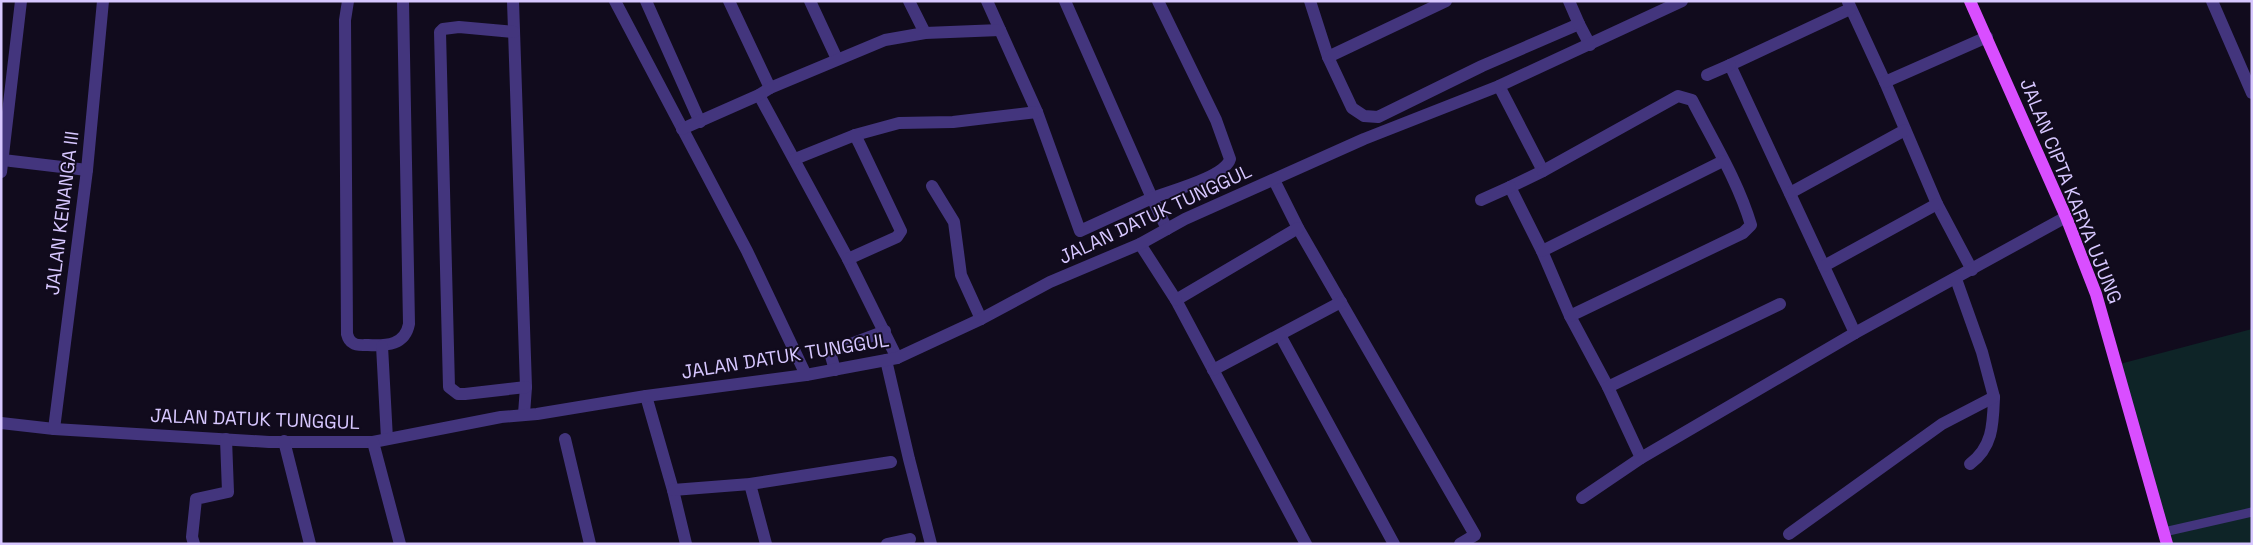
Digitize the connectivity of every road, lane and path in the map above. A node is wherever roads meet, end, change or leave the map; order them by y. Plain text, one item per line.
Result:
1 (21, 1) edge
2 (104, 1) edge
3 (348, 1) edge
4 (403, 1) edge
5 (513, 1) edge
6 (615, 1) edge
7 (646, 1) edge
8 (729, 1) edge
9 (810, 1) edge
10 (909, 1) edge
11 (987, 1) edge
12 (1065, 1) edge
13 (1158, 1) edge
14 (1310, 1) edge
15 (1446, 1) edge
16 (1569, 1) edge
17 (1682, 1) edge
18 (1970, 1) edge
19 (2212, 1) edge
20 (1849, 5) edge
21 (1579, 24) junction
22 (1000, 30) junction
23 (514, 32) junction
24 (925, 33) junction
25 (1987, 37) junction
26 (1590, 45) junction
27 (1328, 57) junction
28 (837, 59) junction
29 (1730, 65) junction
30 (1707, 75) dead end
31 (1885, 82) junction
32 (1499, 86) junction
33 (770, 88) junction
34 (2252, 93) edge
35 (759, 95) junction
36 (1038, 112) junction
37 (700, 122) junction
38 (682, 129) junction
39 (1905, 130) junction
40 (855, 135) junction
41 (795, 159) junction
42 (1723, 161) junction
43 (2, 166) edge
44 (86, 170) junction
45 (1543, 171) junction
46 (1274, 180) junction
47 (932, 186) dead end
48 (1510, 186) junction
49 (1790, 193) junction
50 (1152, 198) junction
51 (1481, 200) dead end
52 (1937, 204) junction
53 (2066, 217) junction
54 (1298, 228) junction
55 (1167, 229) junction
56 (1140, 244) junction
57 (1542, 251) junction
58 (848, 259) junction
59 (1824, 266) junction
60 (1972, 270) junction
61 (1956, 279) junction
62 (1176, 300) junction
63 (1341, 302) junction
64 (1780, 304) dead end
65 (1570, 316) junction
66 (981, 319) junction
67 (885, 330) junction
68 (1855, 333) junction
69 (1280, 335) junction
70 (382, 346) junction
71 (892, 359) junction
72 (835, 370) junction
73 (1213, 370) junction
74 (806, 375) junction
75 (526, 387) junction
76 (1608, 387) junction
77 (646, 396) junction
78 (1994, 396) junction
79 (524, 414) junction
80 (1, 423) edge
81 (54, 429) junction
82 (226, 439) junction
83 (387, 439) junction
84 (565, 439) dead end
85 (284, 441) junction
86 (372, 442) junction
87 (1641, 458) junction
88 (891, 462) dead end
89 (1970, 464) dead end
90 (750, 484) junction
91 (673, 490) junction
92 (1582, 498) dead end
93 (2252, 512) edge
94 (1789, 534) dead end
95 (2165, 538) edge
96 (910, 539) dead end
97 (194, 544) edge
98 (310, 544) edge
99 (400, 544) edge
100 (590, 544) edge
101 (686, 544) edge
102 (766, 544) edge
103 (887, 544) edge
104 (931, 544) edge
105 (1306, 544) edge
106 (1394, 544) edge
107 (1460, 544) edge

1 - 43 street
2 - 44 street, JALAN KENANGA III
3 - 70 street
4 - 70 street
5 - 23 street
6 - 38 street
7 - 37 street
8 - 33 street
9 - 28 street
10 - 24 street
11 - 22 street
12 - 50 street
13 - 50 street
14 - 27 street
15 - 27 street
16 - 21 street
17 - 26 street, JALAN DATUK TUNGGUL
18 - 25 main road, JALAN CIPTA KARYA UJUNG
19 - 34 street
20 - 29 street
20 - 31 street
21 - 26 street
21 - 27 street
22 - 24 street
22 - 36 street
23 - 75 street
23 - 75 street
24 - 28 street
25 - 31 street
25 - 53 main road, JALAN CIPTA KARYA UJUNG
26 - 32 street, JALAN DATUK TUNGGUL
28 - 33 street
29 - 30 street
29 - 49 street
31 - 39 street
32 - 45 street
32 - 46 street, JALAN DATUK TUNGGUL
33 - 35 street
35 - 37 street
35 - 41 street
36 - 40 street
36 - 50 street
37 - 38 street
38 - 74 street
39 - 49 street
39 - 52 street
40 - 41 street
40 - 58 street
41 - 58 street
42 - 45 street
42 - 57 street
42 - 65 street
43 - 44 street
44 - 81 street, JALAN KENANGA III
45 - 48 street
46 - 54 street
46 - 55 street, JALAN DATUK TUNGGUL
47 - 66 street
48 - 51 street
48 - 57 street
49 - 59 street
50 - 55 street
52 - 59 street
52 - 60 street
53 - 60 street
53 - 95 main road, JALAN CIPTA KARYA UJUNG
54 - 62 street
54 - 63 street
55 - 56 street, JALAN DATUK TUNGGUL
56 - 62 street
56 - 66 street, JALAN DATUK TUNGGUL
57 - 65 street
58 - 67 street
59 - 68 street
60 - 61 street
61 - 68 street
61 - 78 street
62 - 73 street
63 - 69 street
63 - 107 street
64 - 76 street
65 - 76 street
66 - 71 street, JALAN DATUK TUNGGUL
67 - 71 street
67 - 72 street
68 - 87 street
69 - 73 street
69 - 106 street
70 - 83 street
71 - 72 street, JALAN DATUK TUNGGUL
71 - 104 street
72 - 74 street, JALAN DATUK TUNGGUL
73 - 105 street
74 - 77 street, JALAN DATUK TUNGGUL
75 - 79 street
76 - 87 street
77 - 79 street, JALAN DATUK TUNGGUL
77 - 91 street
78 - 89 street
78 - 94 street
79 - 83 street, JALAN DATUK TUNGGUL
80 - 81 street, JALAN DATUK TUNGGUL
81 - 82 street, JALAN DATUK TUNGGUL
82 - 85 street, JALAN DATUK TUNGGUL
82 - 97 street
83 - 86 street, JALAN DATUK TUNGGUL
84 - 100 street
85 - 86 street, JALAN DATUK TUNGGUL
85 - 98 street
86 - 99 street
87 - 92 street
88 - 90 street
90 - 91 street
90 - 102 street
91 - 101 street
93 - 95 lane
96 - 103 street

